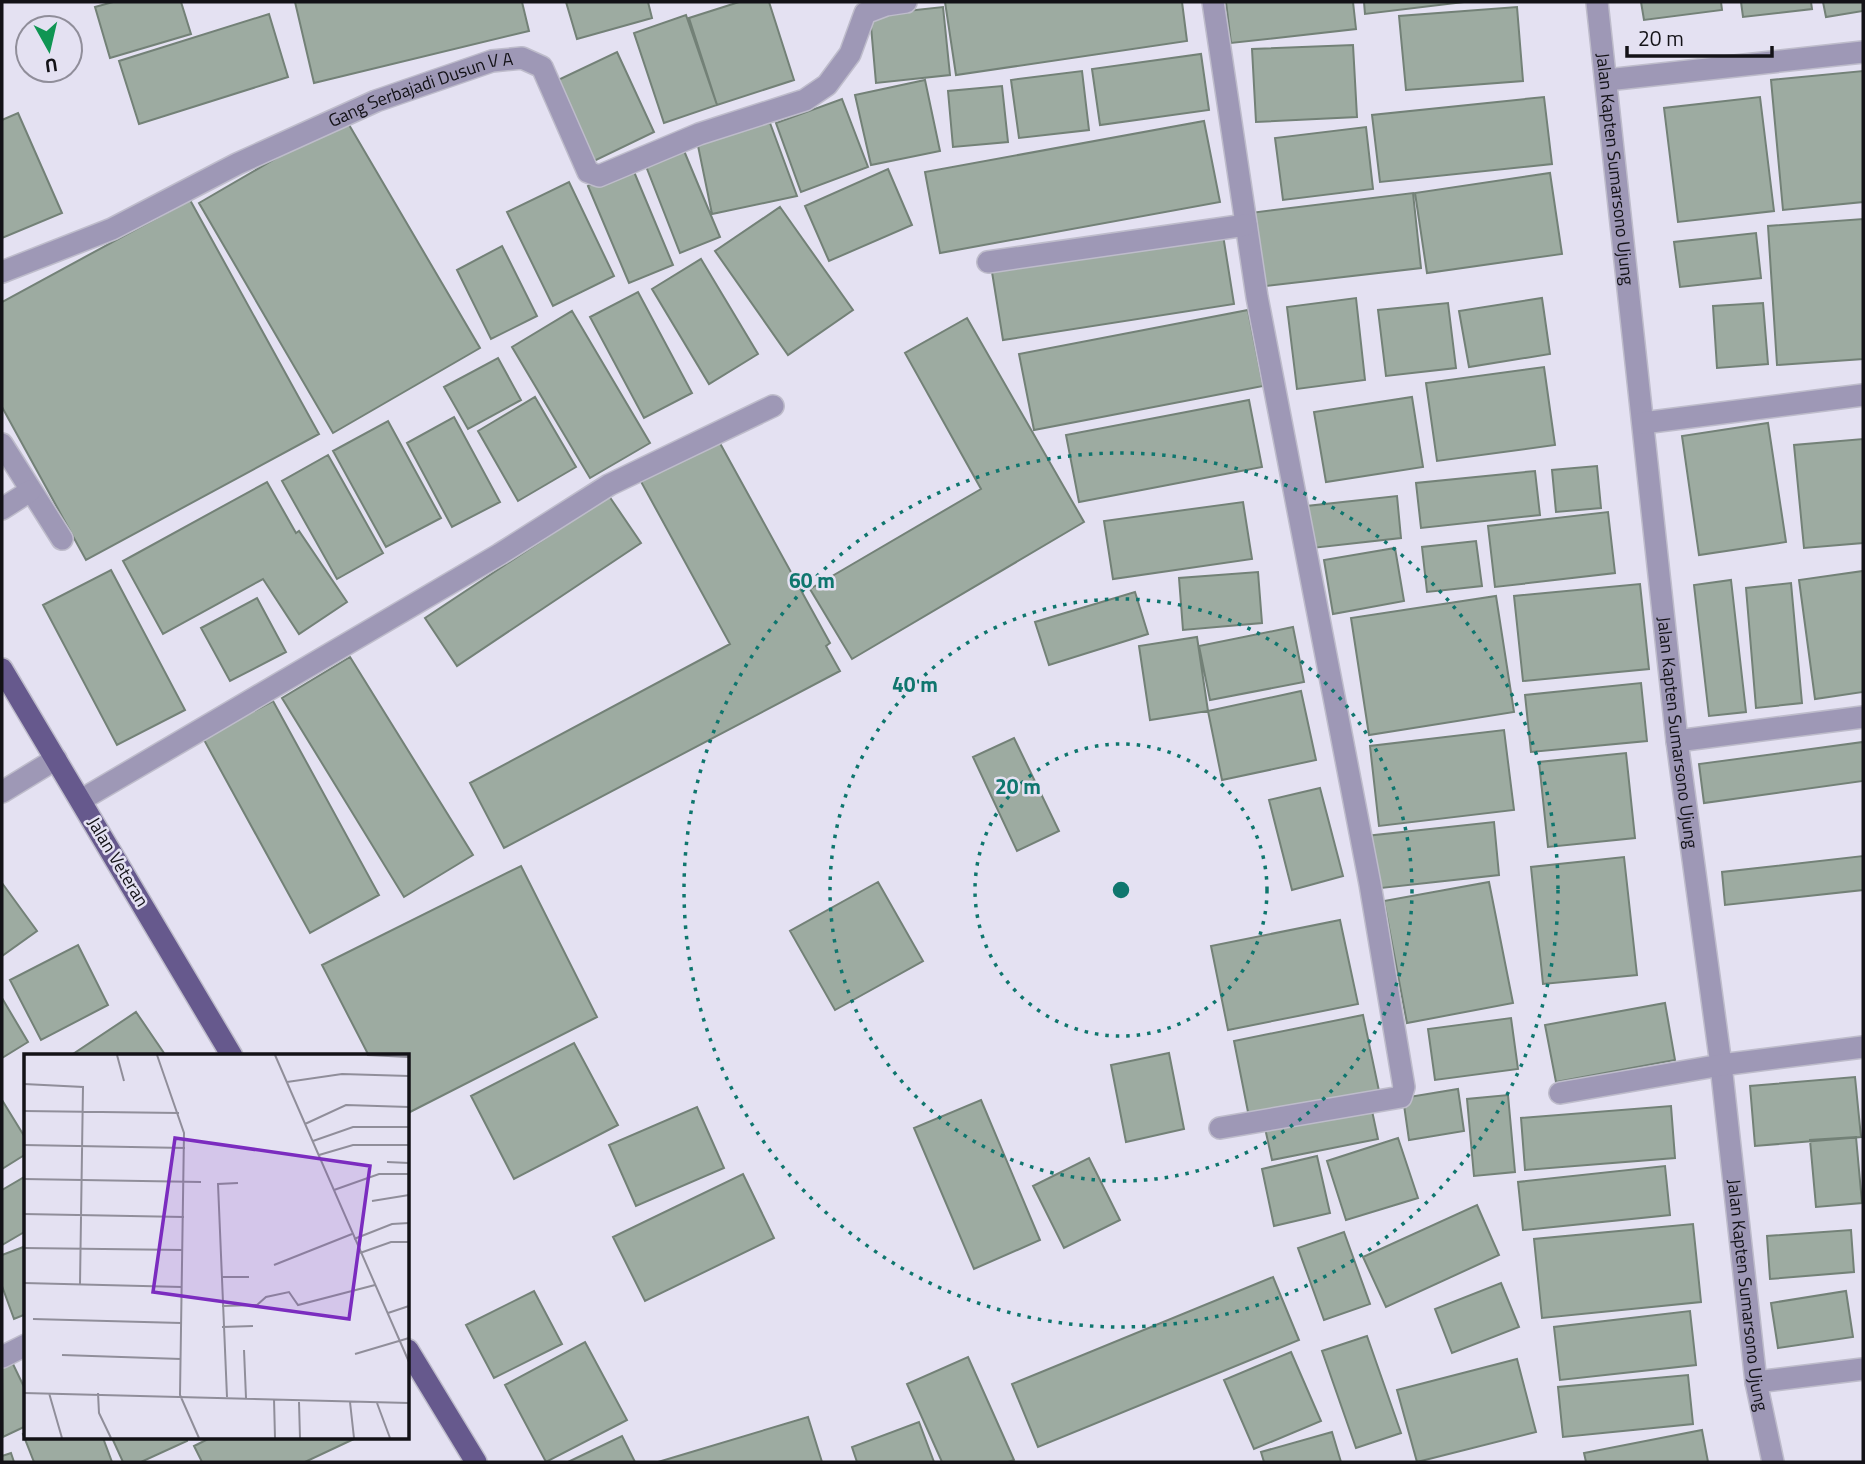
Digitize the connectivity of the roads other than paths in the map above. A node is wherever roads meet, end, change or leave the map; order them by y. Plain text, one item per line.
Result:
1 (906, 2) edge
2 (1213, 2) edge
3 (1597, 2) edge
4 (1863, 52) edge
5 (1607, 80) junction
6 (1246, 225) junction
7 (988, 262) dead end
8 (2, 272) edge
9 (1863, 395) edge
10 (773, 406) dead end
11 (1643, 423) junction
12 (2, 444) edge
13 (30, 491) junction
14 (2, 509) edge
15 (62, 539) dead end
16 (2, 669) edge
17 (1863, 717) edge
18 (1677, 740) junction
19 (57, 759) junction
20 (2, 792) edge
21 (81, 800) junction
22 (1863, 1047) edge
23 (231, 1054) edge
24 (1721, 1065) junction
25 (1559, 1093) dead end
26 (1220, 1128) dead end
27 (24, 1346) edge
28 (410, 1353) edge
29 (2, 1357) edge
30 (1863, 1369) edge
31 (1756, 1382) junction
32 (476, 1462) edge
33 (1773, 1462) edge

1 - 8 street, Gang Serbajadi Dusun V A
2 - 6 street
3 - 5 street, Jalan Kapten Sumarsono Ujung
4 - 5 street
5 - 11 street, Jalan Kapten Sumarsono Ujung
6 - 7 street
6 - 26 street
9 - 11 street
10 - 21 street
11 - 18 street, Jalan Kapten Sumarsono Ujung
12 - 13 street
13 - 14 street
13 - 15 street
16 - 19 main road, Jalan Veteran
17 - 18 street
18 - 24 street, Jalan Kapten Sumarsono Ujung
19 - 20 street
19 - 21 main road, Jalan Veteran
21 - 23 main road, Jalan Veteran
22 - 24 street
24 - 25 street
24 - 31 street, Jalan Kapten Sumarsono Ujung
27 - 29 street
28 - 32 main road
30 - 31 street
31 - 33 street, Jalan Kapten Sumarsono Ujung

